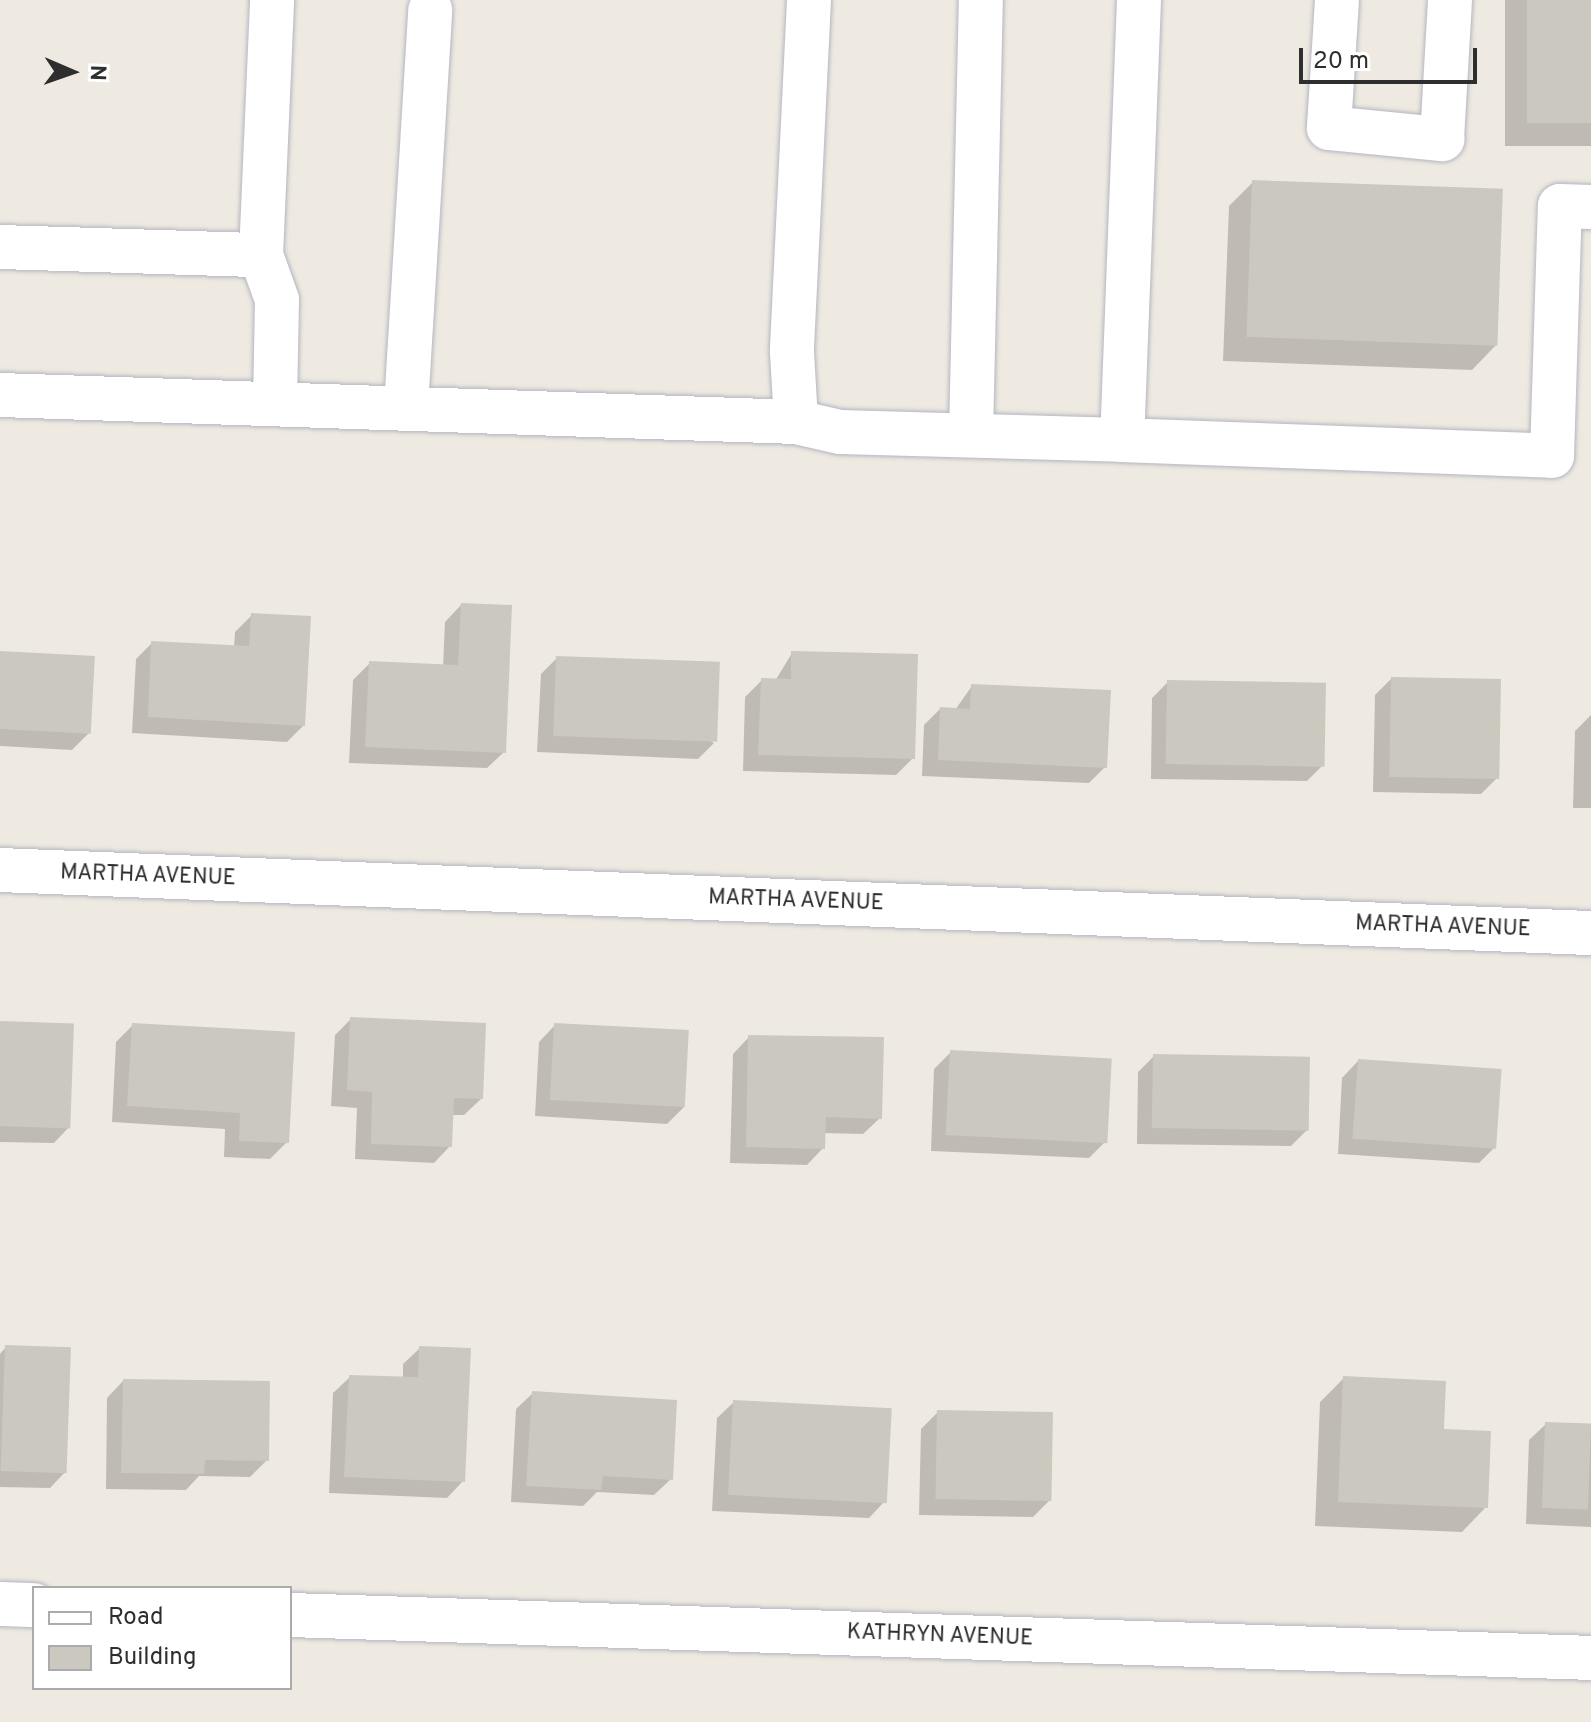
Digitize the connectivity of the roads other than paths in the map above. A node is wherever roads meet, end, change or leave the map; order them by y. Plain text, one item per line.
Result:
1 (272, 0) edge
2 (809, 0) edge
3 (981, 0) edge
4 (1139, 0) edge
5 (1337, 0) edge
6 (1450, 0) edge
7 (430, 10) dead end
8 (1591, 207) edge
9 (0, 247) edge
10 (261, 255) junction
11 (0, 395) edge
12 (275, 403) junction
13 (406, 407) junction
14 (796, 422) junction
15 (971, 435) junction
16 (1122, 440) junction
17 (0, 870) edge
18 (1591, 933) edge
19 (0, 1604) edge
20 (32, 1605) edge
21 (292, 1615) edge
22 (1591, 1658) edge

1 - 10 street
2 - 14 street
3 - 15 street
4 - 16 street
5 - 6 street
7 - 13 street
8 - 16 street
9 - 10 street
10 - 12 street
11 - 12 street
12 - 13 street
13 - 14 street
14 - 15 street
15 - 16 street
17 - 18 street, MARTHA AVENUE
19 - 20 street
21 - 22 street, KATHRYN AVENUE

